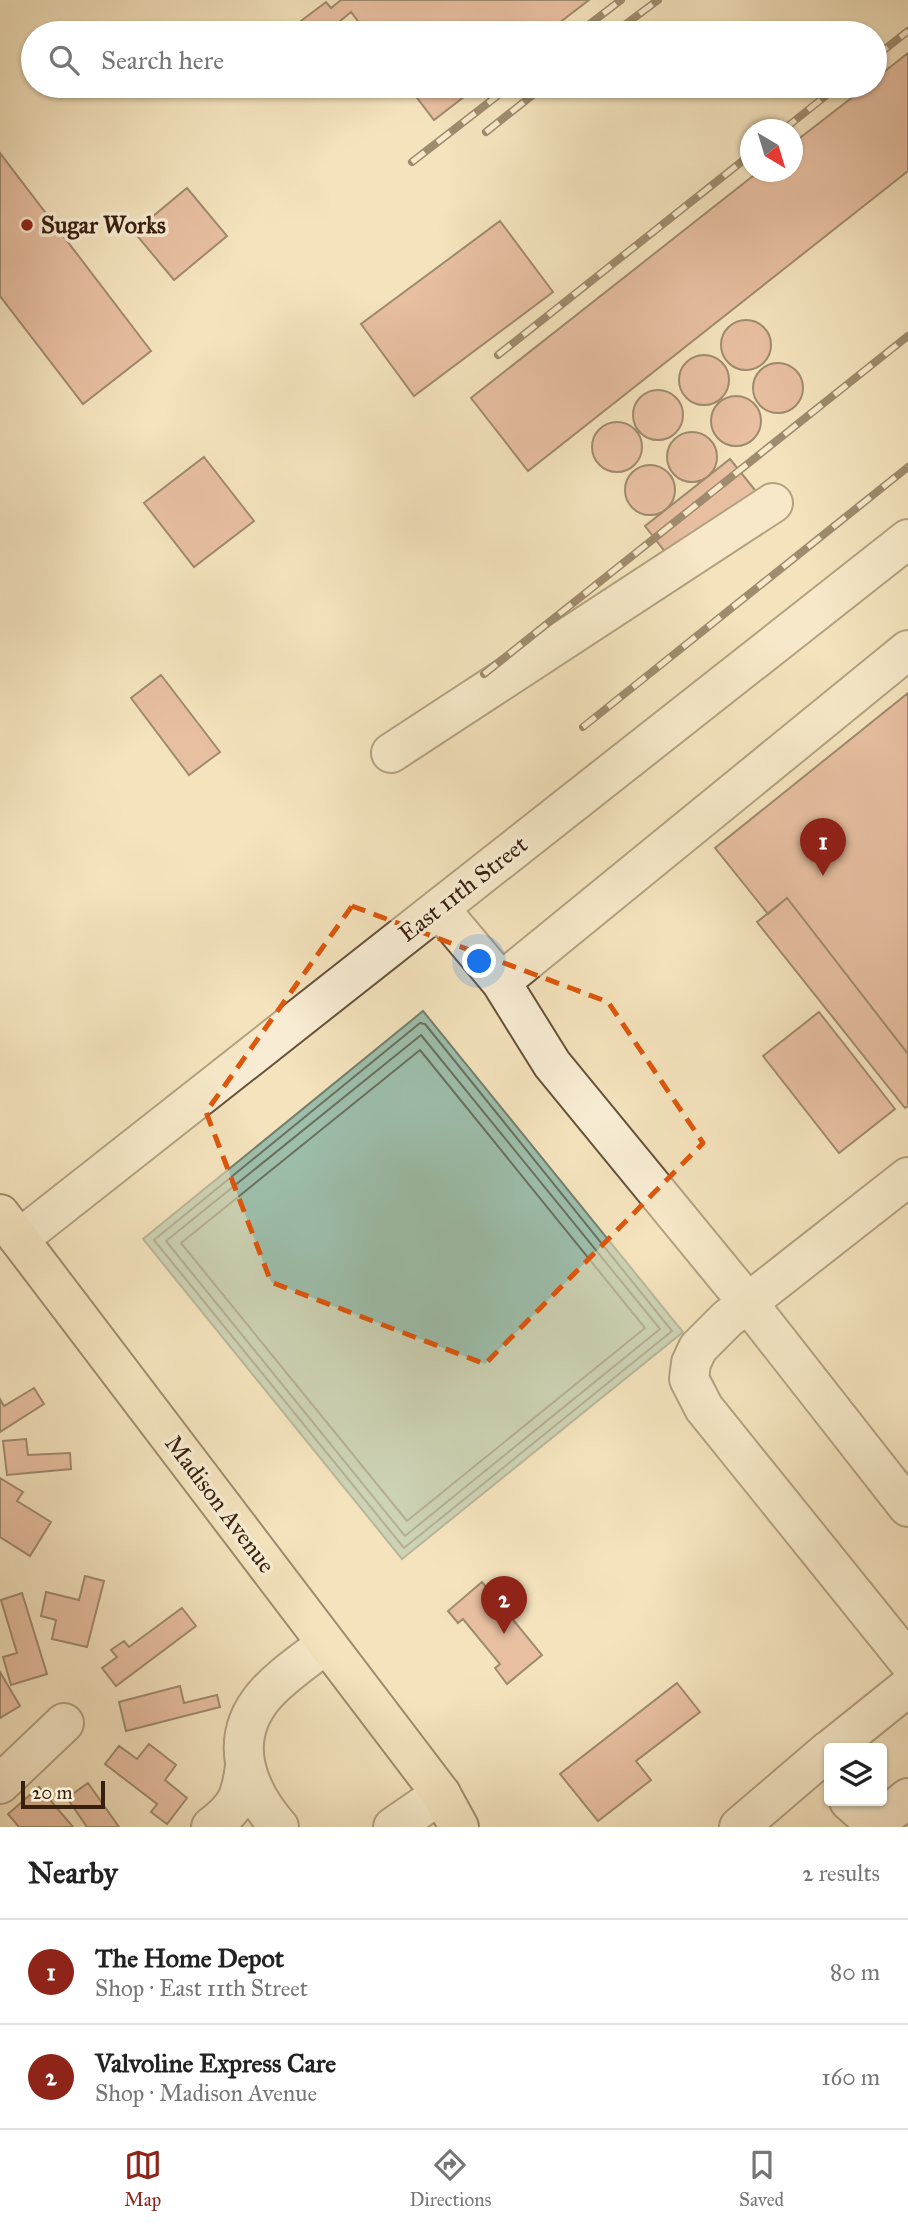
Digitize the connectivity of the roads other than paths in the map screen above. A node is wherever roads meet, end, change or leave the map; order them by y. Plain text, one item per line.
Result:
1 (773, 503) dead end
2 (908, 539) edge
3 (908, 650) edge
4 (391, 752) dead end
5 (439, 908) junction
6 (501, 982) junction
7 (908, 1177) edge
8 (9, 1226) edge
9 (748, 1303) junction
10 (908, 1507) edge
11 (327, 1644) junction
12 (908, 1661) edge
13 (908, 1687) edge
14 (64, 1723) dead end
15 (845, 1743) edge
16 (824, 1762) edge
17 (245, 1766) junction
18 (0, 1784) edge
19 (440, 1794) junction
20 (908, 1798) edge
21 (855, 1806) edge
22 (211, 1827) edge
23 (279, 1827) edge
24 (393, 1827) edge
25 (459, 1827) edge
26 (474, 1827) edge
27 (739, 1827) edge

1 - 4 street
2 - 5 street, East 11th Street
3 - 6 street
5 - 6 street
5 - 8 street, East 11th Street
6 - 9 street
7 - 9 street
8 - 11 main road, Madison Avenue
9 - 10 street
9 - 12 street
11 - 17 street
11 - 19 main road, Madison Avenue
13 - 15 street
14 - 18 street
16 - 27 street
17 - 22 street
17 - 23 street
19 - 24 street
19 - 25 main road, Madison Avenue
19 - 26 main road, Madison Avenue
20 - 21 street

